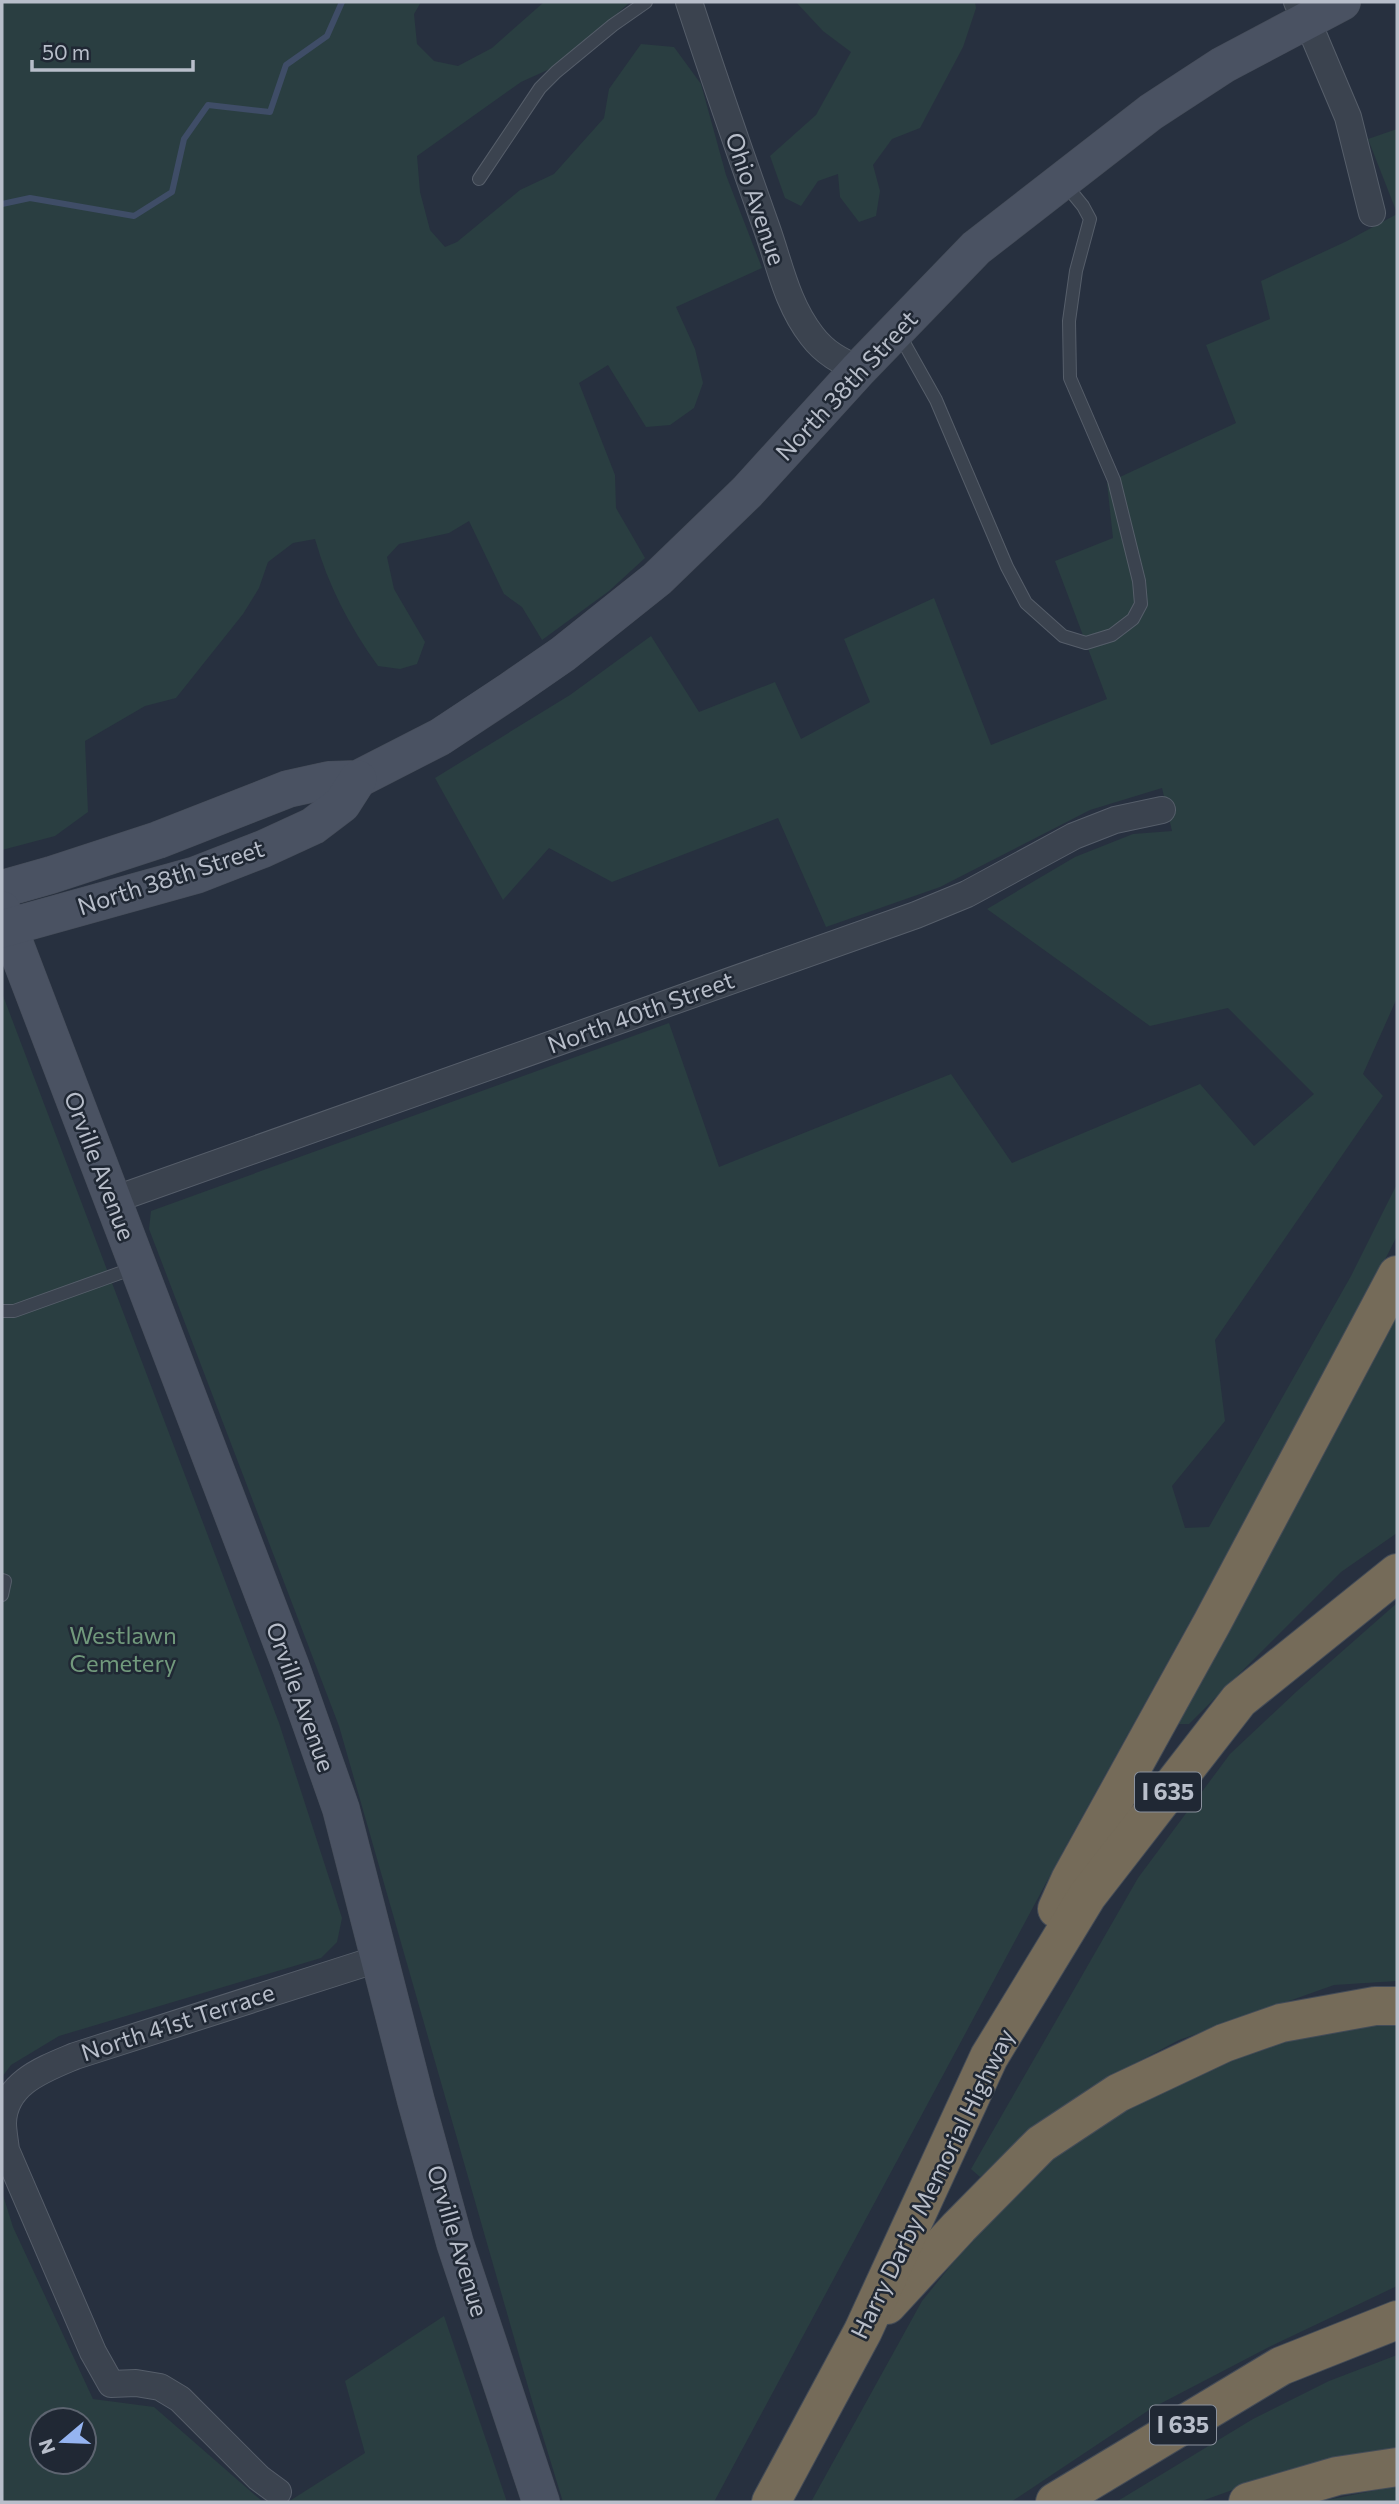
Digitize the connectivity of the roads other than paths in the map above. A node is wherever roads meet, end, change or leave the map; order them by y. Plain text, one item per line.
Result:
1 (646, 2) edge
2 (689, 2) edge
3 (1342, 2) edge
4 (1302, 11) edge
5 (479, 179) dead end
6 (1062, 181) junction
7 (1372, 212) dead end
8 (897, 331) junction
9 (859, 369) junction
10 (358, 779) junction
11 (1162, 810) dead end
12 (2, 889) edge
13 (4, 922) edge
14 (113, 1200) junction
15 (137, 1267) junction
16 (1397, 1275) edge
17 (2, 1311) edge
18 (1397, 1573) edge
19 (2, 1580) edge
20 (2, 1595) edge
21 (381, 1958) junction
22 (1397, 2006) edge
23 (989, 2057) junction
24 (3, 2121) edge
25 (1397, 2320) edge
26 (863, 2331) junction
27 (1397, 2467) edge
28 (278, 2492) dead end
29 (541, 2502) edge
30 (771, 2502) edge
31 (1055, 2502) edge
32 (1248, 2502) edge

1 - 5 lane
2 - 9 street, Ohio Avenue
3 - 4 main road, North 38th Street
4 - 6 main road, North 38th Street
4 - 7 street
6 - 8 main road, North 38th Street
6 - 8 lane
8 - 9 main road, North 38th Street
9 - 10 main road, North 38th Street
10 - 12 main road, North 38th Street
10 - 13 main road, North 38th Street
11 - 14 street, North 40th Street
13 - 14 main road, Orville Avenue
14 - 15 main road, Orville Avenue
15 - 17 lane
15 - 21 main road, Orville Avenue
16 - 23 highway
18 - 23 highway, Harry Darby Memorial Highway / I 635
19 - 20 lane
21 - 24 street, North 41st Terrace
21 - 29 main road, Orville Avenue
22 - 26 highway
23 - 26 highway, Harry Darby Memorial Highway / I 635
24 - 28 street
25 - 31 highway, I 635
26 - 30 highway, Harry Darby Memorial Highway / I 635
27 - 32 highway

